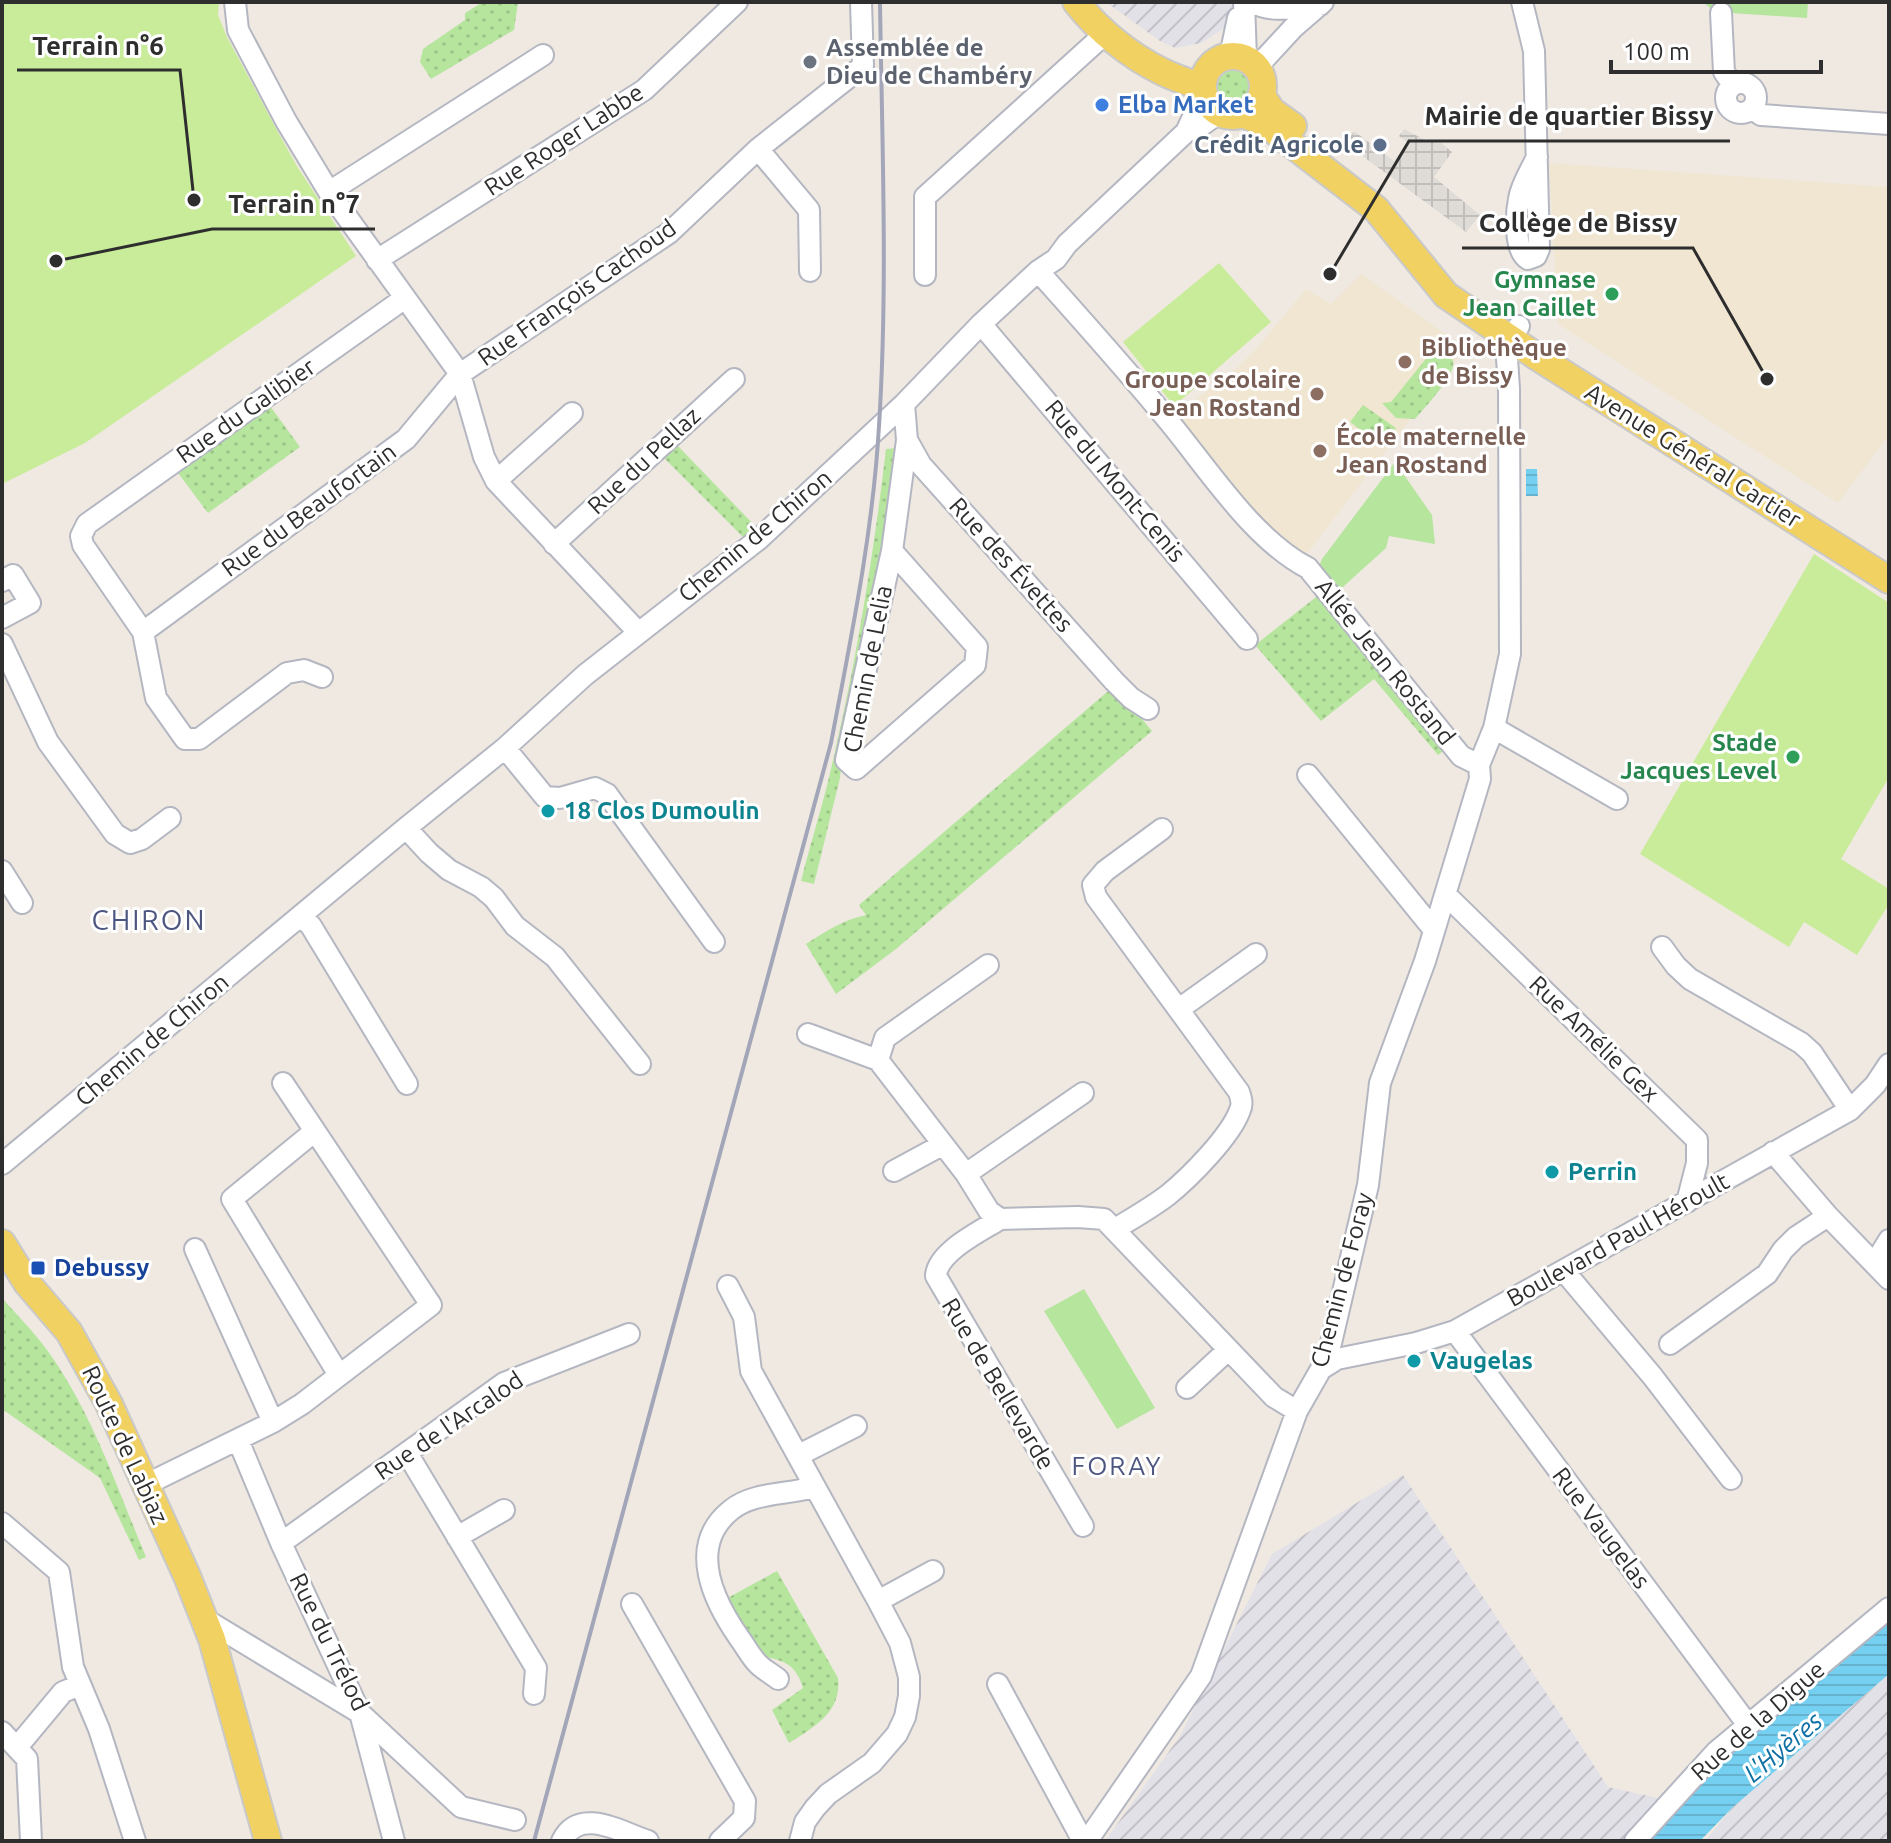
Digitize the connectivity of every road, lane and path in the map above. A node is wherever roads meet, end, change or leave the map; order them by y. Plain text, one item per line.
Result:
1 (235, 2) edge
2 (737, 2) edge
3 (861, 2) edge
4 (1076, 2) edge
5 (1084, 2) edge
6 (1243, 2) edge
7 (1252, 2) edge
8 (1522, 2) edge
9 (1321, 3) edge
10 (1721, 13) dead end
11 (1103, 28) junction
12 (543, 55) dead end
13 (1164, 59) junction
14 (1231, 85) junction
15 (1889, 124) edge
16 (758, 149) junction
17 (1537, 157) dead end
18 (329, 192) junction
19 (377, 260) junction
20 (810, 271) dead end
21 (1038, 271) junction
22 (925, 275) dead end
23 (405, 298) junction
24 (981, 324) junction
25 (1515, 332) junction
26 (460, 374) junction
27 (734, 379) dead end
28 (904, 404) junction
29 (572, 413) dead end
30 (907, 440) junction
31 (496, 481) junction
32 (554, 544) junction
33 (892, 551) junction
34 (1889, 563) edge
35 (1889, 580) edge
36 (2, 581) edge
37 (2, 618) edge
38 (143, 632) junction
39 (638, 632) junction
40 (1247, 639) dead end
41 (2, 644) edge
42 (322, 677) dead end
43 (1148, 709) dead end
44 (1494, 728) junction
45 (505, 748) junction
46 (1479, 765) junction
47 (1308, 775) dead end
48 (1617, 799) dead end
49 (170, 818) dead end
50 (406, 828) junction
51 (1162, 829) dead end
52 (2, 871) edge
53 (1446, 895) junction
54 (22, 903) dead end
55 (302, 916) junction
56 (1434, 930) junction
57 (714, 942) dead end
58 (1662, 947) dead end
59 (1256, 954) dead end
60 (988, 965) dead end
61 (1179, 1009) junction
62 (808, 1034) dead end
63 (878, 1060) junction
64 (640, 1064) dead end
65 (1889, 1064) edge
66 (283, 1083) dead end
67 (407, 1084) dead end
68 (1083, 1093) dead end
69 (1850, 1110) junction
70 (315, 1131) junction
71 (942, 1145) junction
72 (1773, 1152) junction
73 (2, 1164) edge
74 (894, 1171) dead end
75 (966, 1174) junction
76 (1687, 1202) junction
77 (1828, 1216) junction
78 (1000, 1219) junction
79 (1115, 1229) junction
80 (1889, 1240) edge
81 (2, 1243) edge
82 (195, 1249) dead end
83 (1875, 1263) junction
84 (2, 1269) edge
85 (1564, 1271) junction
86 (1889, 1279) edge
87 (27, 1283) junction
88 (728, 1286) dead end
89 (1455, 1331) junction
90 (629, 1334) dead end
91 (1670, 1344) dead end
92 (1228, 1350) junction
93 (1321, 1369) junction
94 (339, 1375) junction
95 (1187, 1388) dead end
96 (1297, 1411) junction
97 (273, 1422) junction
98 (856, 1426) dead end
99 (238, 1440) junction
100 (407, 1453) junction
101 (799, 1455) junction
102 (1731, 1479) dead end
103 (145, 1485) junction
104 (814, 1487) junction
105 (504, 1510) dead end
106 (2, 1523) edge
107 (1083, 1526) dead end
108 (457, 1537) junction
109 (281, 1543) junction
110 (933, 1571) dead end
111 (878, 1601) junction
112 (632, 1604) dead end
113 (1889, 1608) edge
114 (203, 1618) junction
115 (778, 1679) dead end
116 (998, 1684) dead end
117 (80, 1685) junction
118 (534, 1694) dead end
119 (360, 1713) junction
120 (1748, 1725) junction
121 (2, 1732) edge
122 (18, 1746) junction
123 (515, 1820) dead end
124 (31, 1841) edge
125 (135, 1841) edge
126 (268, 1841) edge
127 (394, 1841) edge
128 (562, 1841) edge
129 (648, 1841) edge
130 (720, 1841) edge
131 (800, 1841) edge
132 (1085, 1841) edge
133 (1635, 1841) edge

1 - 18 street
2 - 19 street, Rue Roger Labbe
3 - 16 street, Rue François Cachoud
4 - 11 main road, Avenue Général Cartier
5 - 13 main road, Avenue Général Cartier
6 - 14 street
7 - 9 street
8 - 17 street
9 - 14 street, Chemin de Chiron
10 - 15 street
11 - 13 main road, Avenue Général Cartier
11 - 14 main road, Avenue Général Cartier
11 - 22 street
12 - 18 street
13 - 14 main road, Avenue Général Cartier
14 - 21 street, Chemin de Chiron
14 - 25 main road, Avenue Général Cartier
16 - 20 street
16 - 26 street, Rue François Cachoud
18 - 19 street
19 - 23 street
21 - 24 street, Chemin de Chiron
21 - 46 street, Allée Jean Rostand
23 - 26 street
23 - 38 street, Rue du Galibier
24 - 28 street, Chemin de Chiron
24 - 40 street, Rue du Mont-Cenis
25 - 34 main road, Avenue Général Cartier
25 - 35 main road, Avenue Général Cartier
25 - 44 street, Chemin de Foray
26 - 31 street
26 - 38 street, Rue du Beaufortain
27 - 32 street, Rue du Pellaz
28 - 30 street, Rue des Évettes
28 - 39 street, Chemin de Chiron
29 - 31 street
30 - 33 street, Chemin de Lelia
30 - 43 street, Rue des Évettes
31 - 32 street
32 - 39 street
33 - 33 street, Chemin de Lelia
36 - 37 street
38 - 42 street
39 - 45 street, Chemin de Chiron
41 - 49 street
44 - 46 street, Chemin de Foray
44 - 48 street
45 - 50 street, Chemin de Chiron
45 - 57 street
46 - 53 street, Chemin de Foray
47 - 56 street
50 - 55 street, Chemin de Chiron
50 - 64 street
51 - 61 street
52 - 54 street
53 - 56 street, Chemin de Foray
53 - 76 street, Rue Amélie Gex
55 - 67 street
55 - 73 street, Chemin de Chiron
56 - 93 street, Chemin de Foray
58 - 69 street
59 - 61 street
60 - 63 street
61 - 79 street
62 - 63 street
63 - 71 street
65 - 69 street, Boulevard Paul Héroult
66 - 70 street
68 - 75 street
69 - 72 street, Boulevard Paul Héroult
70 - 94 street
70 - 94 street
71 - 74 street
71 - 75 street
72 - 76 street, Boulevard Paul Héroult
72 - 77 street
75 - 78 street
76 - 85 street, Boulevard Paul Héroult
77 - 83 street
77 - 91 street
78 - 79 street
78 - 107 street, Rue de Bellevarde
79 - 92 street
80 - 83 street
81 - 87 main road, Route de Labiaz
82 - 97 street
83 - 86 street
84 - 87 main road, Route de Labiaz
85 - 89 street, Boulevard Paul Héroult
85 - 102 street
87 - 103 main road, Route de Labiaz
88 - 101 street
89 - 93 street, Boulevard Paul Héroult
89 - 120 street, Rue Vaugelas
90 - 100 street, Rue de l'Arcalod
92 - 95 street
92 - 96 street
93 - 96 street, Chemin de Foray
94 - 97 street
96 - 132 street, Chemin de Foray
97 - 99 street
98 - 101 street
99 - 103 street
99 - 109 street, Rue du Trélod
100 - 108 street
100 - 109 street, Rue de l'Arcalod
101 - 104 street
103 - 114 main road, Route de Labiaz
104 - 111 street
104 - 115 street
105 - 108 street
106 - 117 street
108 - 118 street
109 - 119 street, Rue du Trélod
110 - 111 street
111 - 131 street
112 - 130 street
113 - 120 street, Rue de la Digue
114 - 119 street
114 - 126 main road, Route de Labiaz
116 - 132 street
117 - 122 street
117 - 125 street
119 - 123 street, Rue du Trélod
119 - 127 street
120 - 133 street, Rue de la Digue
121 - 122 street
122 - 124 street
128 - 129 street

